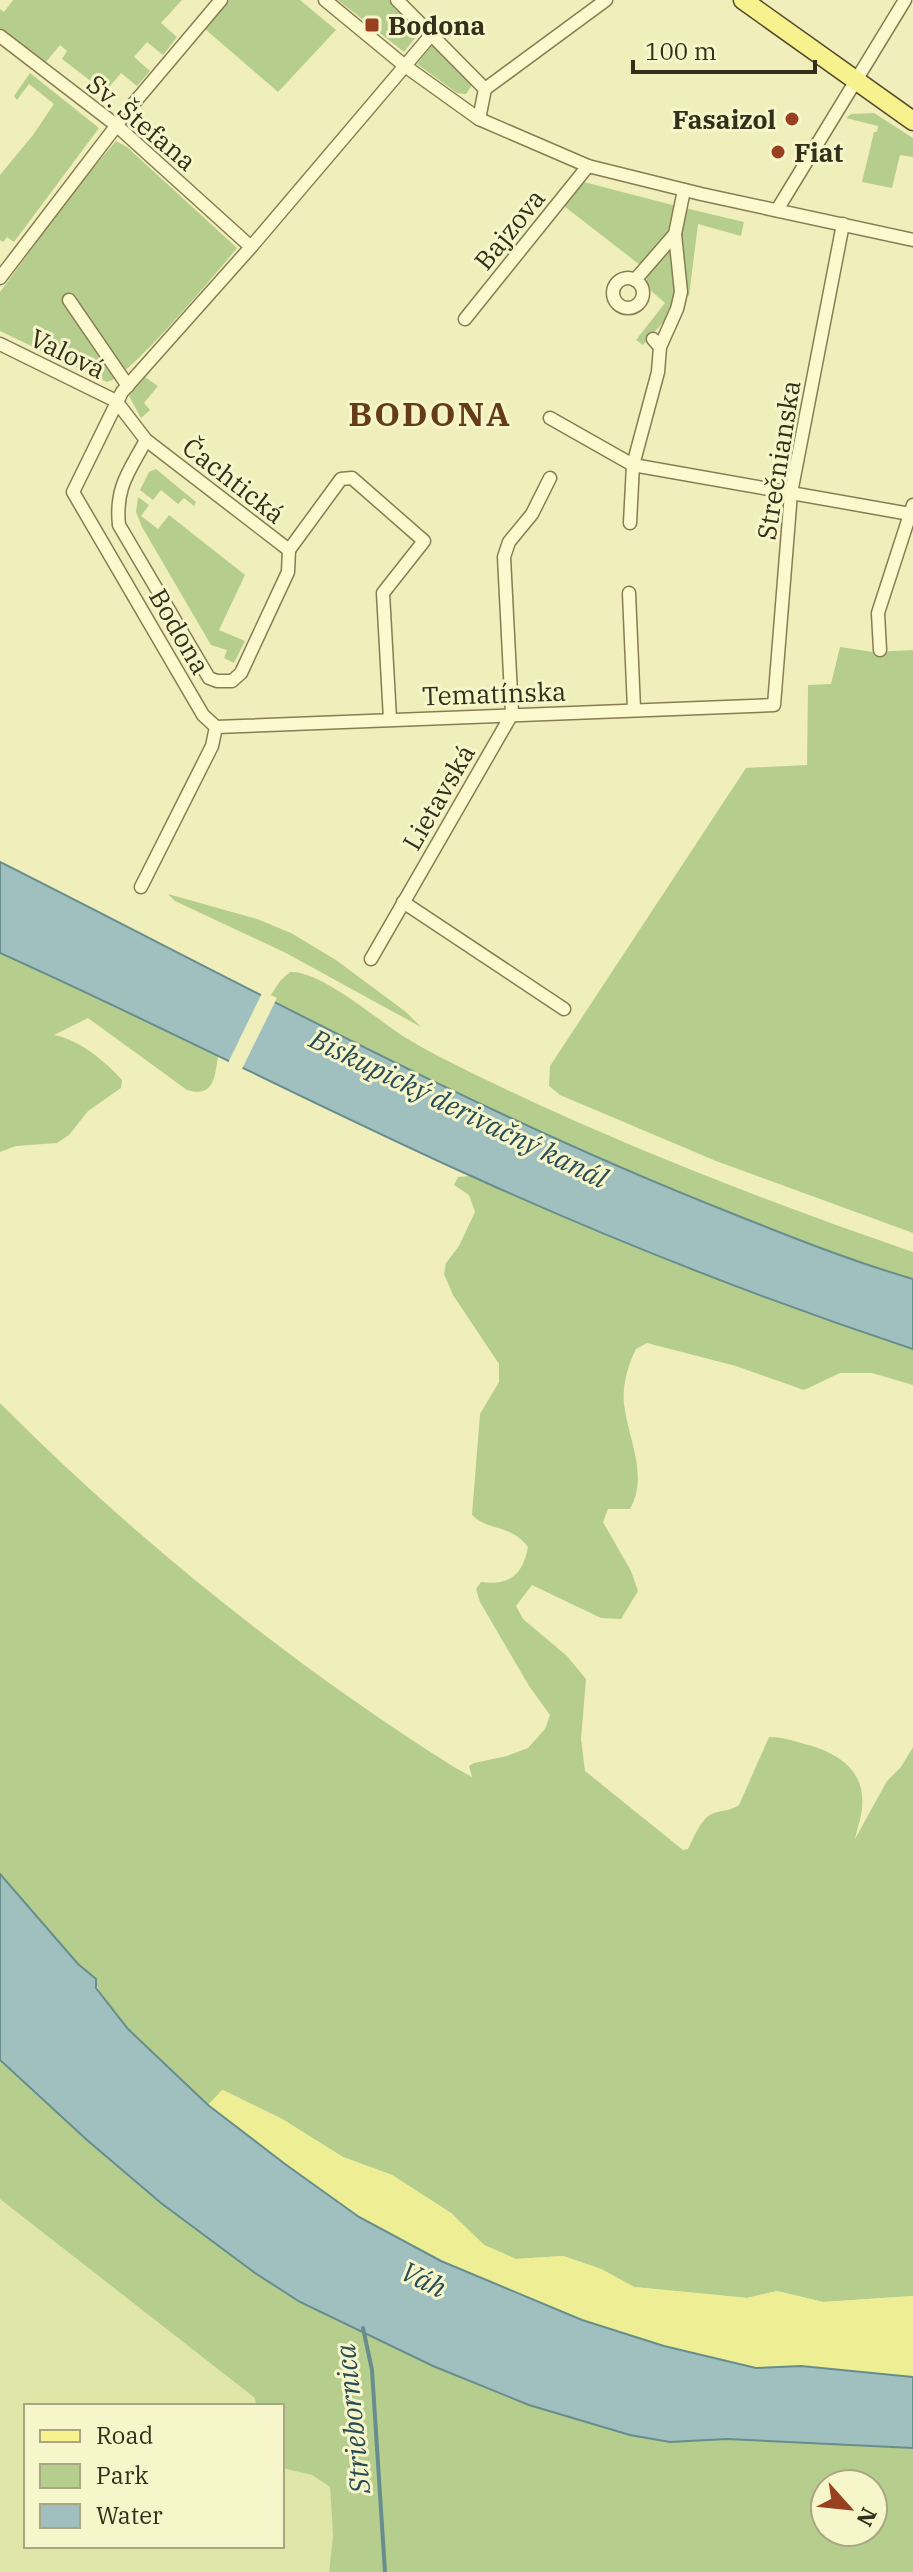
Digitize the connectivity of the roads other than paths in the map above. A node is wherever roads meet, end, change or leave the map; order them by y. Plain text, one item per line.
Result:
1 (221, 0) edge
2 (325, 0) edge
3 (397, 0) edge
4 (606, 0) edge
5 (743, 0) edge
6 (905, 0) edge
7 (432, 34) junction
8 (0, 36) edge
9 (405, 66) junction
10 (856, 83) junction
11 (485, 89) junction
12 (129, 109) dead end
13 (479, 119) junction
14 (913, 121) edge
15 (118, 123) junction
16 (588, 166) junction
17 (684, 190) junction
18 (777, 210) junction
19 (843, 224) junction
20 (675, 234) junction
21 (913, 240) edge
22 (251, 247) junction
23 (0, 278) edge
24 (635, 280) dead end
25 (69, 300) dead end
26 (465, 319) dead end
27 (0, 344) edge
28 (128, 386) junction
29 (116, 401) junction
30 (550, 418) dead end
31 (146, 440) junction
32 (633, 465) junction
33 (550, 478) dead end
34 (791, 493) junction
35 (912, 510) edge
36 (630, 523) dead end
37 (289, 550) junction
38 (629, 593) dead end
39 (168, 611) junction
40 (150, 623) junction
41 (880, 650) dead end
42 (774, 705) joint
43 (634, 709) junction
44 (512, 714) junction
45 (390, 719) junction
46 (216, 727) junction
47 (141, 887) dead end
48 (403, 902) junction
49 (371, 959) dead end
50 (564, 1009) dead end

1 - 12 street
2 - 9 street
3 - 7 street
4 - 11 street
5 - 10 main road
6 - 10 street
7 - 9 street, Bodona
7 - 11 street
8 - 15 street, Sv. Štefana
9 - 13 street
9 - 22 street, Bodona
10 - 14 main road
10 - 18 street
11 - 13 street
13 - 16 street
15 - 22 street, Sv. Štefana
15 - 23 street
16 - 17 street
16 - 26 street, Bajzova
17 - 18 street
17 - 20 street
18 - 19 street
19 - 21 street
19 - 34 street, Strečnianska
20 - 24 street
20 - 32 street
22 - 28 street, Bodona
25 - 28 street
27 - 29 street, Valová
28 - 29 street, Bodona
29 - 31 street, Čachtická
29 - 40 street, Bodona
30 - 32 street
31 - 37 street, Čachtická
31 - 39 street, Čachtická
32 - 34 street
32 - 36 street
33 - 44 street
34 - 35 street
34 - 42 street, Strečnianska
35 - 41 street
37 - 39 street, Čachtická
37 - 45 street
38 - 43 street
39 - 40 street
40 - 46 street, Bodona
42 - 43 street, Tematínska
43 - 44 street, Tematínska
44 - 45 street, Tematínska
44 - 48 street, Lietavská
45 - 46 street, Tematínska
46 - 47 street
48 - 49 street, Lietavská
48 - 50 street

